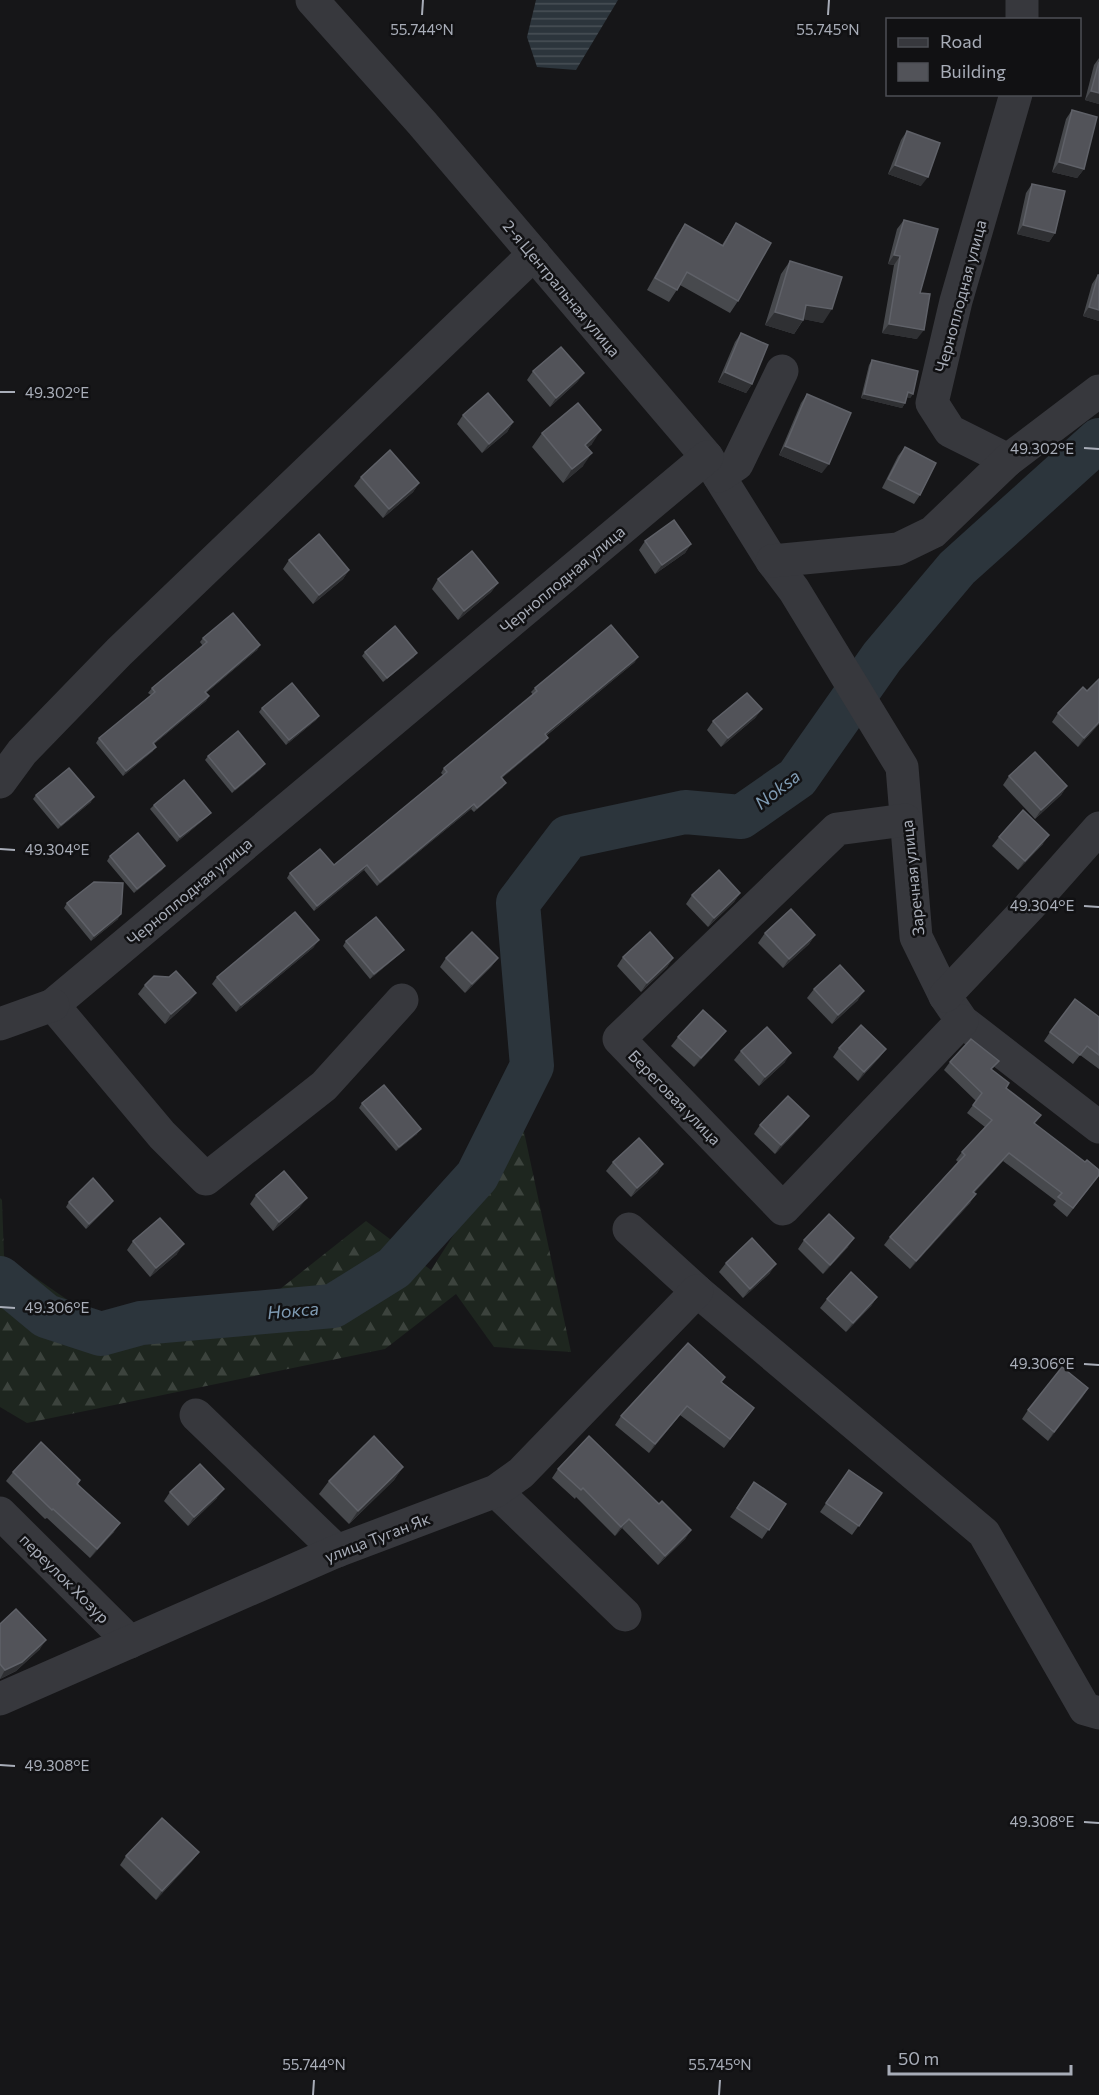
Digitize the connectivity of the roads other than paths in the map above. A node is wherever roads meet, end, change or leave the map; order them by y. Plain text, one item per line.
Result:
1 (312, 0) edge
2 (1022, 0) edge
3 (1022, 18) edge
4 (1015, 96) edge
5 (534, 254) junction
6 (782, 371) dead end
7 (1099, 391) edge
8 (1008, 460) junction
9 (713, 466) junction
10 (772, 561) junction
11 (902, 767) joint
12 (0, 782) edge
13 (905, 819) junction
14 (1099, 828) edge
15 (402, 1000) dead end
16 (53, 1005) junction
17 (954, 1008) junction
18 (0, 1024) edge
19 (1099, 1126) edge
20 (629, 1229) dead end
21 (697, 1291) junction
22 (196, 1415) dead end
23 (496, 1491) junction
24 (0, 1514) edge
25 (338, 1551) junction
26 (625, 1615) dead end
27 (130, 1642) junction
28 (0, 1699) edge
29 (1099, 1713) edge

1 - 5 street, 2-я Центральная улица
2 - 3 street
4 - 8 street, Черноплодная улица
5 - 9 street, 2-я Центральная улица
5 - 12 street
6 - 9 street, Черноплодная улица
7 - 8 street
8 - 10 street
9 - 10 street, 2-я Центральная улица
9 - 16 street, Черноплодная улица
10 - 11 street, 2-я Центральная улица
11 - 13 street, Заречная улица
13 - 17 street, Заречная улица
13 - 17 street, Береговая улица
14 - 17 street, Береговая улица
15 - 16 street
16 - 18 street
17 - 19 street, Заречная улица
20 - 21 street
21 - 23 street, улица Туган Як
21 - 29 street
22 - 25 street
23 - 25 street, улица Туган Як
23 - 26 street
24 - 27 street, переулок Хозур
25 - 27 street, улица Туган Як
27 - 28 street, улица Туган Як

